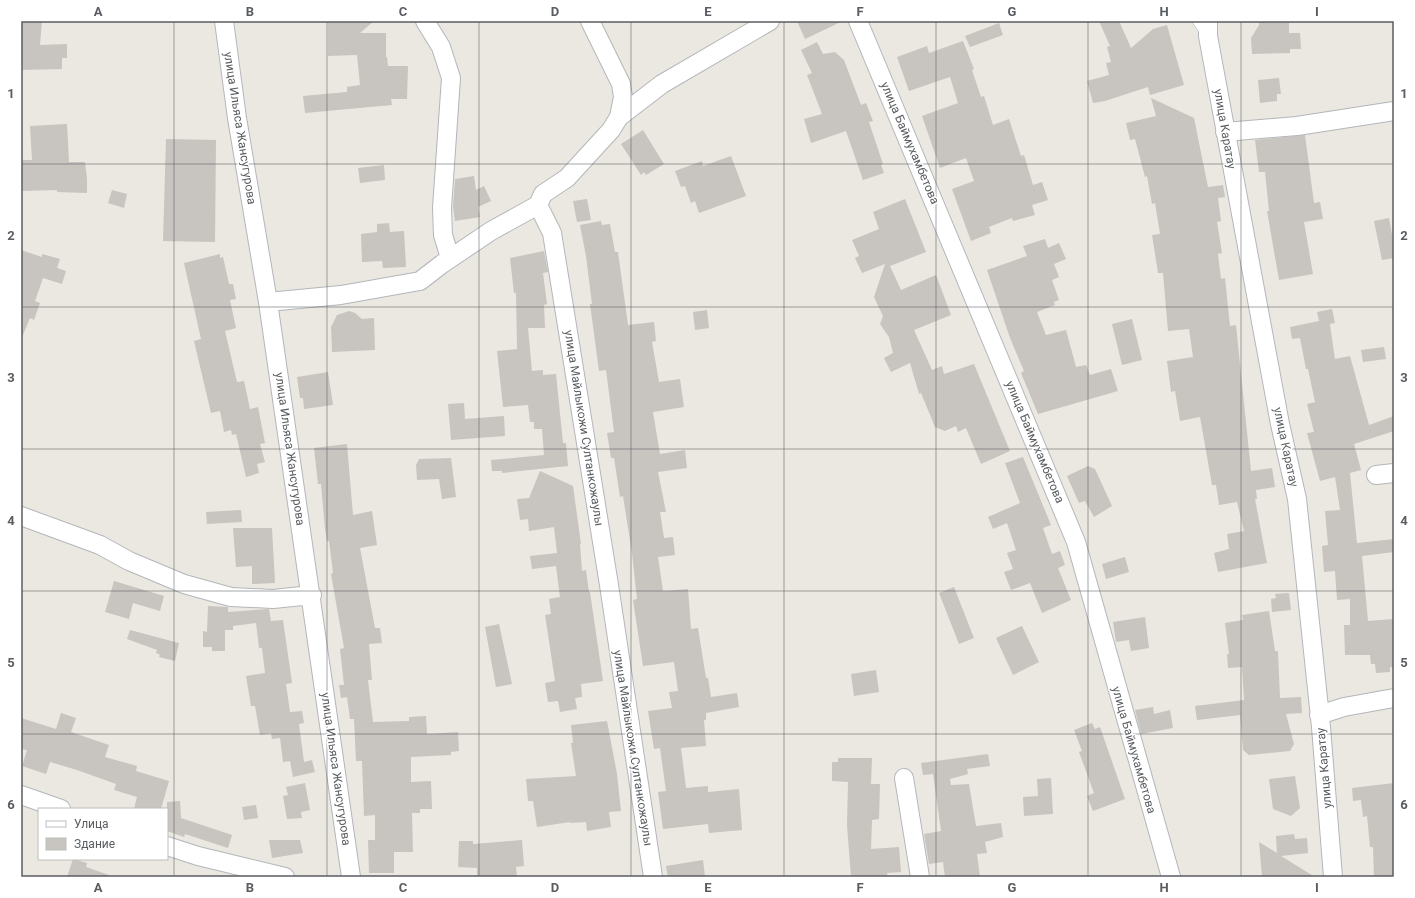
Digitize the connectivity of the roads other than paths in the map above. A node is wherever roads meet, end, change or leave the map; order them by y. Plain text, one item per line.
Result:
1 (224, 21) edge
2 (425, 21) edge
3 (590, 21) edge
4 (770, 21) edge
5 (858, 21) edge
6 (1197, 21) edge
7 (1208, 29) edge
8 (1394, 111) edge
9 (619, 117) junction
10 (1225, 132) junction
11 (538, 205) junction
12 (450, 258) junction
13 (268, 302) junction
14 (1394, 473) edge
15 (1376, 475) dead end
16 (21, 516) edge
17 (312, 595) junction
18 (1394, 698) edge
19 (1319, 714) junction
20 (904, 778) dead end
21 (21, 795) edge
22 (58, 808) edge
23 (168, 846) edge
24 (285, 877) edge
25 (351, 877) edge
26 (653, 877) edge
27 (920, 877) edge
28 (1171, 877) edge
29 (1333, 877) edge

1 - 13 street, улица Ильяса Жансугурова
2 - 12 street
3 - 9 street
4 - 9 street
5 - 28 street, улица Баймухамбетова
6 - 7 lane
7 - 10 street, улица Каратау
8 - 10 street
9 - 11 street
10 - 19 street, улица Каратау
11 - 12 street
11 - 26 street, улица Майлыкожи Султанкожаулы
12 - 13 street
13 - 17 street, улица Ильяса Жансугурова
14 - 15 street
16 - 17 street
17 - 25 street, улица Ильяса Жансугурова
18 - 19 street
19 - 29 street, улица Каратау
20 - 27 street
21 - 22 street
23 - 24 street

